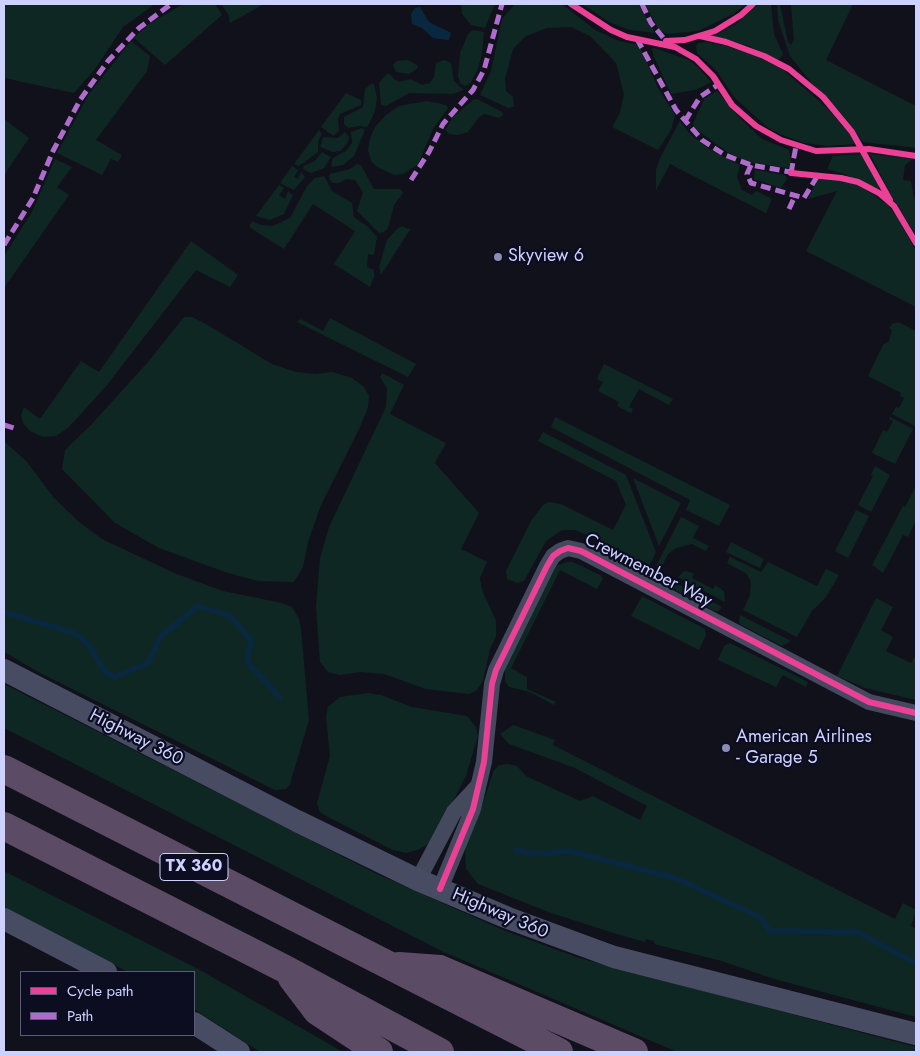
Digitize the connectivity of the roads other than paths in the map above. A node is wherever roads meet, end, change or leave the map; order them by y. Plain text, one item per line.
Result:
1 (4, 670) edge
2 (916, 713) edge
3 (4, 769) edge
4 (477, 787) junction
5 (4, 826) edge
6 (418, 880) junction
7 (440, 889) junction
8 (4, 919) edge
9 (385, 965) junction
10 (285, 969) junction
11 (104, 971) edge
12 (195, 1024) edge
13 (916, 1034) edge
14 (239, 1052) edge
15 (379, 1052) edge
16 (440, 1052) edge
17 (559, 1052) edge
18 (634, 1052) edge

1 - 6 main road, Highway 360
2 - 4 street, Crewmember Way
3 - 9 highway, TX 360
4 - 6 street, Crewmember Way
4 - 7 street, Crewmember Way
5 - 10 highway, TX 360
6 - 7 main road, Highway 360
7 - 13 main road, Highway 360
8 - 11 main road
9 - 17 highway, TX 360
9 - 18 highway
10 - 15 highway
10 - 16 highway, TX 360
12 - 14 main road

